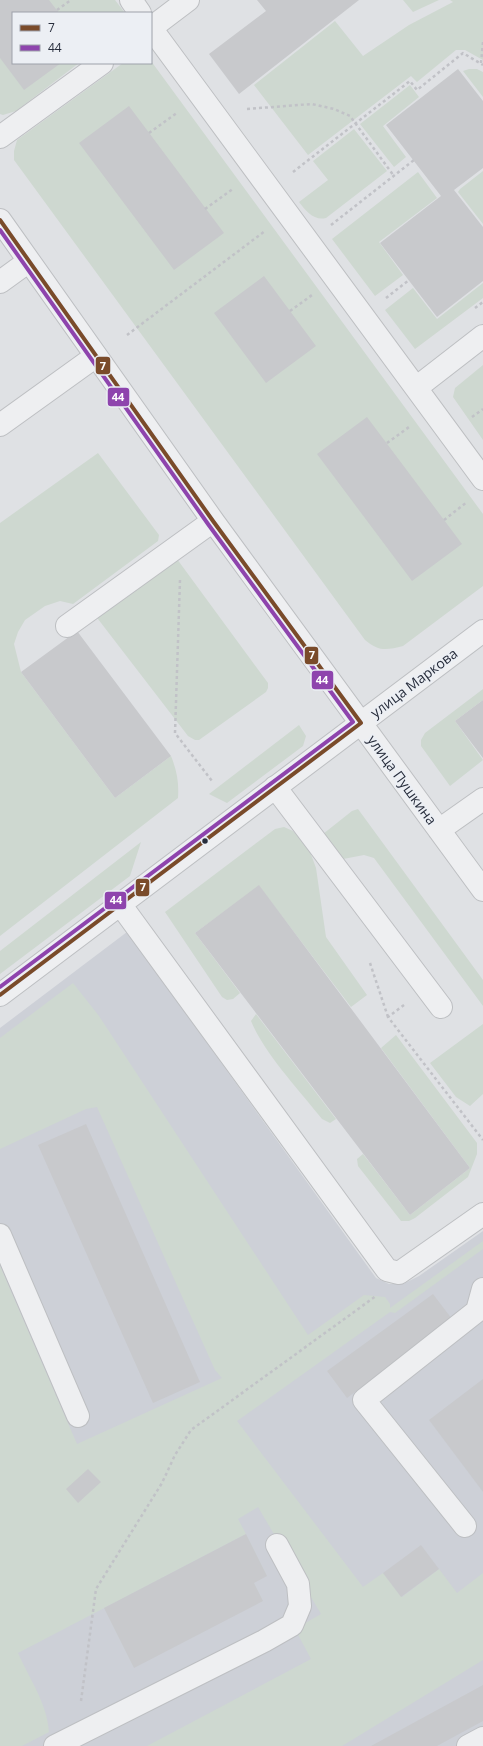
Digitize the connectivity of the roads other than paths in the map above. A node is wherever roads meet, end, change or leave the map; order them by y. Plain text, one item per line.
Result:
1 (131, 0) edge
2 (188, 0) edge
3 (139, 12) edge
4 (152, 27) edge
5 (152, 29) edge
6 (101, 64) edge
7 (0, 137) edge
8 (0, 220) edge
9 (29, 261) junction
10 (0, 282) edge
11 (483, 336) edge
12 (96, 356) junction
13 (416, 388) junction
14 (0, 425) edge
15 (483, 479) edge
16 (213, 521) junction
17 (67, 626) dead end
18 (483, 631) edge
19 (361, 723) junction
20 (276, 788) junction
21 (483, 799) edge
22 (439, 830) junction
23 (483, 890) edge
24 (120, 904) junction
25 (0, 995) edge
26 (441, 1007) dead end
27 (483, 1214) edge
28 (0, 1235) edge
29 (483, 1289) edge
30 (78, 1416) dead end
31 (465, 1526) dead end
32 (277, 1545) dead end
33 (483, 1738) edge
34 (55, 1746) edge
35 (468, 1746) edge

1 - 3 street
2 - 4 street
5 - 13 street
6 - 7 street
8 - 9 street, улица Пушкина
9 - 10 street
9 - 12 street, улица Пушкина
11 - 13 street
12 - 14 street
12 - 16 street, улица Пушкина
13 - 15 street
16 - 17 street
16 - 19 street, улица Пушкина
18 - 19 street, улица Маркова
19 - 20 street, улица Маркова
19 - 22 street, улица Пушкина
20 - 24 street, улица Маркова
20 - 26 street
21 - 22 street
22 - 23 street, улица Пушкина
24 - 25 street, улица Маркова
24 - 27 street
28 - 30 street
29 - 31 street
32 - 34 street
33 - 35 street

